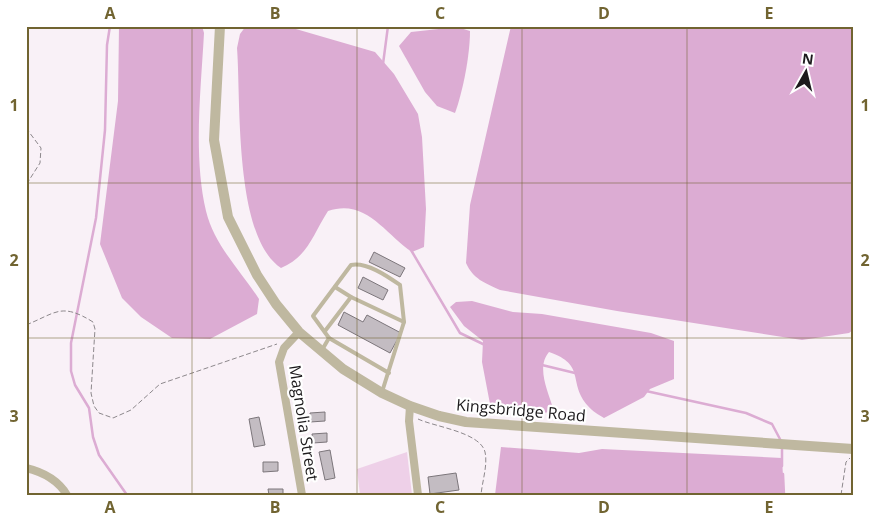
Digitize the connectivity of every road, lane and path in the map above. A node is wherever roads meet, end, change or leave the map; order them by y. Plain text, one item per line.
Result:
1 (220, 26) edge
2 (26, 128) edge
3 (26, 185) edge
4 (335, 287) junction
5 (351, 297) junction
6 (404, 322) junction
7 (26, 325) edge
8 (325, 331) junction
9 (299, 332) junction
10 (329, 338) junction
11 (281, 340) dead end
12 (269, 347) junction
13 (273, 350) dead end
14 (320, 352) junction
15 (389, 373) junction
16 (382, 393) junction
17 (410, 406) junction
18 (415, 418) dead end
19 (853, 449) edge
20 (853, 457) edge
21 (26, 468) edge
22 (67, 495) edge
23 (302, 495) edge
24 (418, 495) edge
25 (481, 495) edge
26 (841, 495) edge

1 - 9 street, Kingsbridge Road
2 - 3 path
4 - 5 lane
4 - 6 lane
4 - 8 lane
5 - 6 lane
5 - 8 lane
6 - 15 lane
7 - 12 path
8 - 10 lane
9 - 14 street, Kingsbridge Road
9 - 23 street, Magnolia Street
10 - 14 lane
10 - 15 lane
11 - 12 path
12 - 13 path
14 - 16 street, Kingsbridge Road
15 - 16 lane
16 - 17 street, Kingsbridge Road
17 - 19 street, Kingsbridge Road
17 - 24 street
18 - 25 path
20 - 26 path
21 - 22 street

